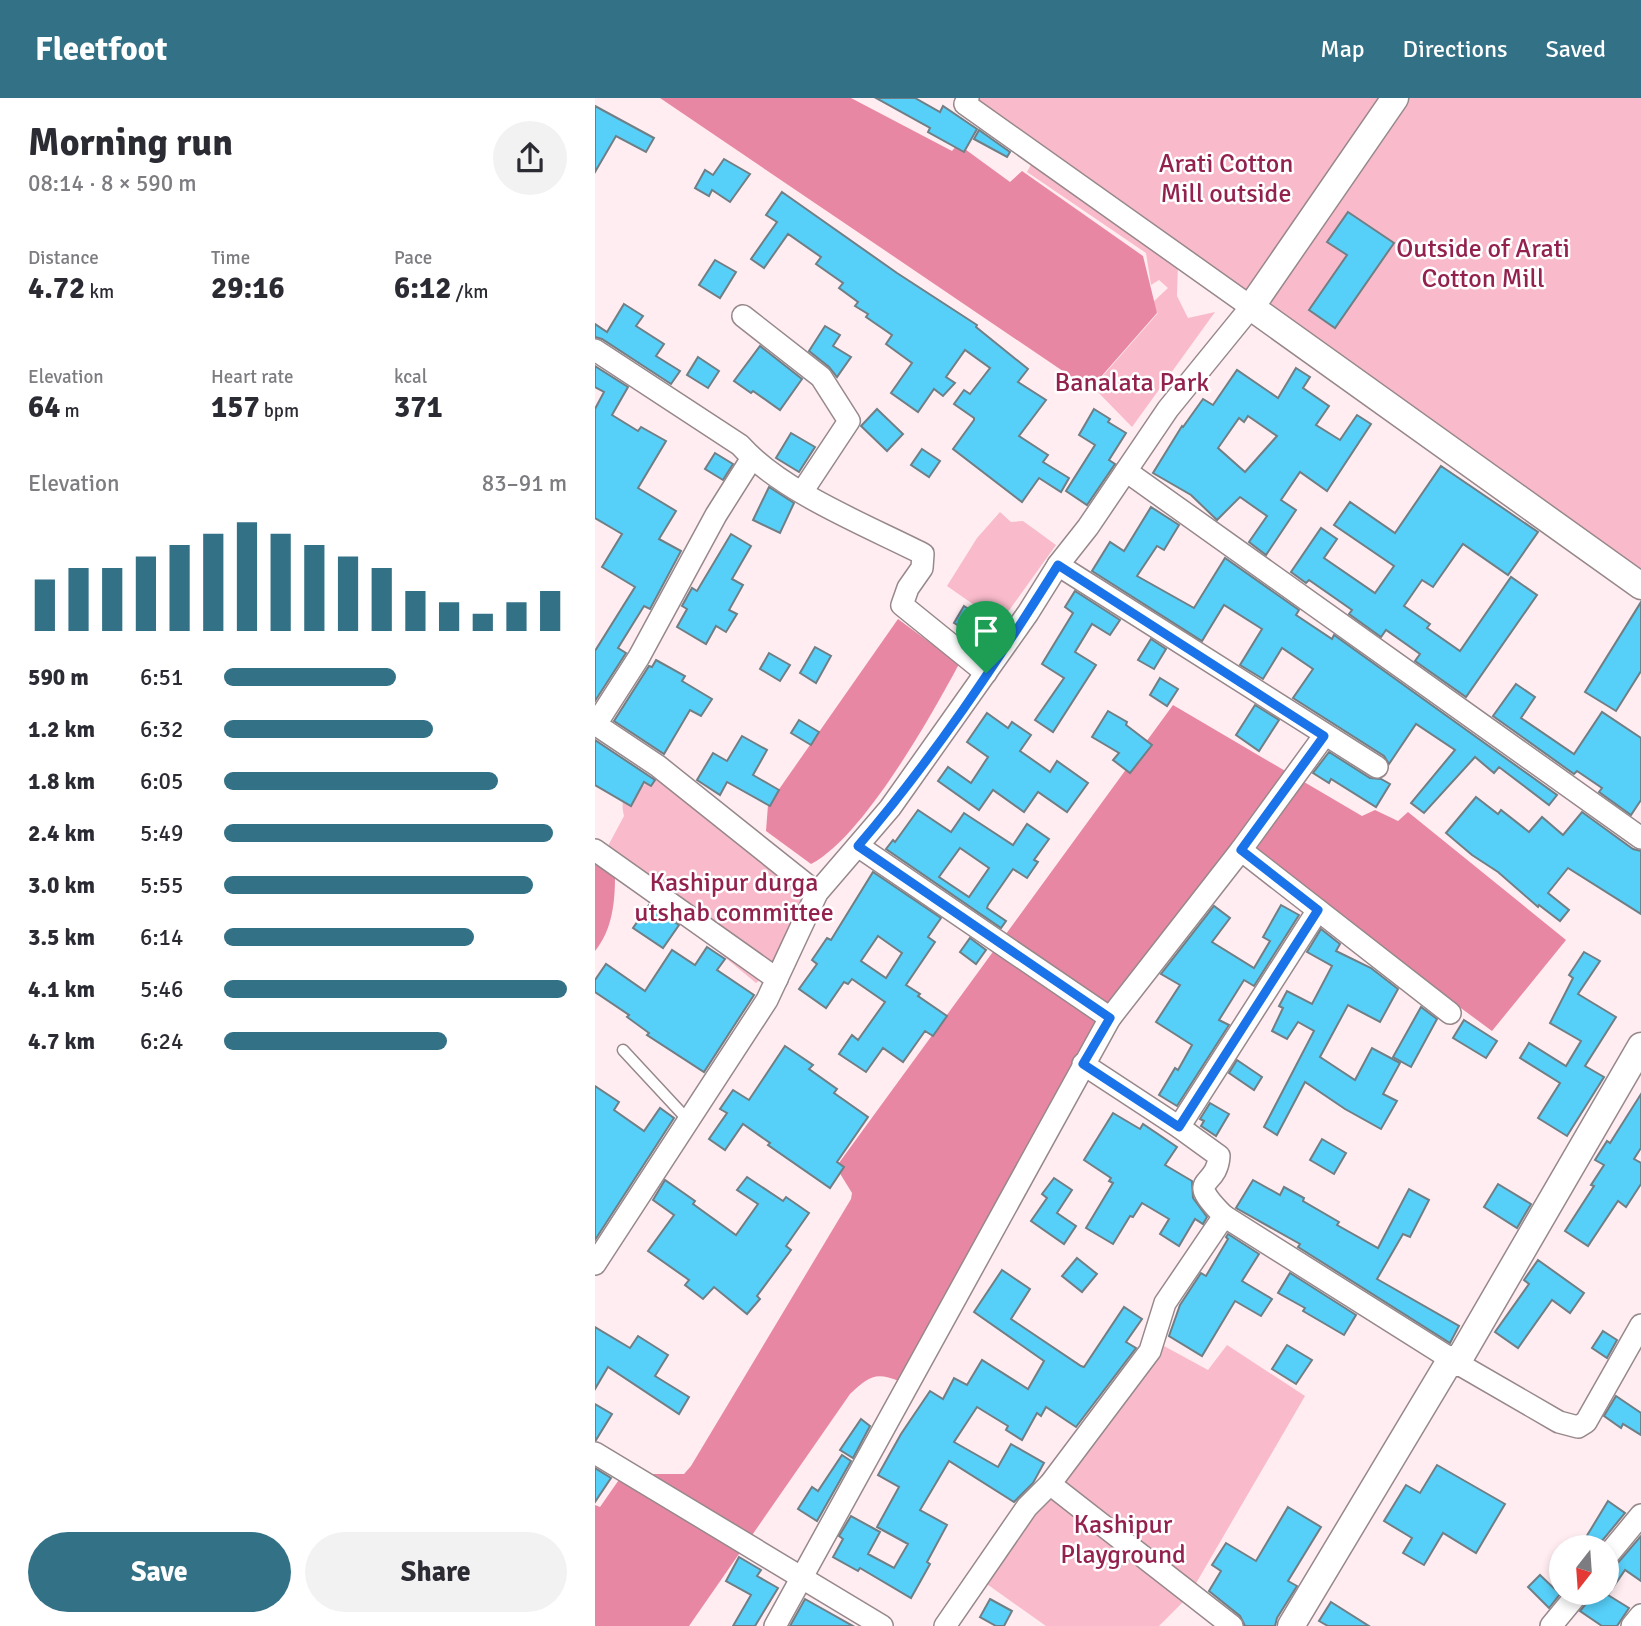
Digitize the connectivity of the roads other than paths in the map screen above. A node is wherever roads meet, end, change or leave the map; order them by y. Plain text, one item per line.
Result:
1 (1395, 98) edge
2 (962, 100) edge
3 (1251, 307) junction
4 (743, 316) dead end
5 (595, 350) edge
6 (752, 458) junction
7 (1126, 471) junction
8 (802, 492) junction
9 (1058, 565) junction
10 (1641, 586) edge
11 (986, 673) junction
12 (595, 724) edge
13 (1324, 736) junction
14 (1377, 767) dead end
15 (1641, 838) edge
16 (858, 846) junction
17 (595, 850) edge
18 (1241, 850) junction
19 (817, 893) junction
20 (1318, 910) junction
21 (777, 979) junction
22 (1450, 1013) dead end
23 (1110, 1018) junction
24 (1641, 1046) edge
25 (623, 1050) dead end
26 (1083, 1064) junction
27 (688, 1120) junction
28 (1179, 1127) junction
29 (1224, 1216) junction
30 (595, 1264) edge
31 (1641, 1325) edge
32 (1454, 1361) junction
33 (595, 1453) edge
34 (1050, 1484) junction
35 (1641, 1515) edge
36 (1619, 1542) edge
37 (800, 1577) junction
38 (1568, 1605) edge
39 (1641, 1615) edge
40 (775, 1626) edge
41 (882, 1626) edge
42 (945, 1626) edge
43 (1232, 1626) edge
44 (1291, 1626) edge
45 (1551, 1626) edge
46 (1632, 1626) edge

1 - 3 street
2 - 3 street
3 - 7 street
3 - 10 street
4 - 8 street
5 - 6 street
6 - 8 street
6 - 12 street
7 - 9 street
7 - 15 street
8 - 11 street
9 - 11 street
9 - 13 street
11 - 16 street
12 - 19 street
13 - 14 street
13 - 18 street
16 - 19 street
16 - 23 street
17 - 21 street
18 - 20 street
18 - 23 street
19 - 21 street
20 - 22 street
20 - 28 street
21 - 27 street
23 - 26 street
24 - 32 street
25 - 27 lane
26 - 28 street
26 - 37 street
27 - 30 street
28 - 29 street
29 - 32 street
29 - 34 street
31 - 32 street
32 - 44 street
33 - 37 street
34 - 42 street
34 - 43 street
35 - 36 street
37 - 40 street
37 - 41 street
38 - 45 street
39 - 46 street

